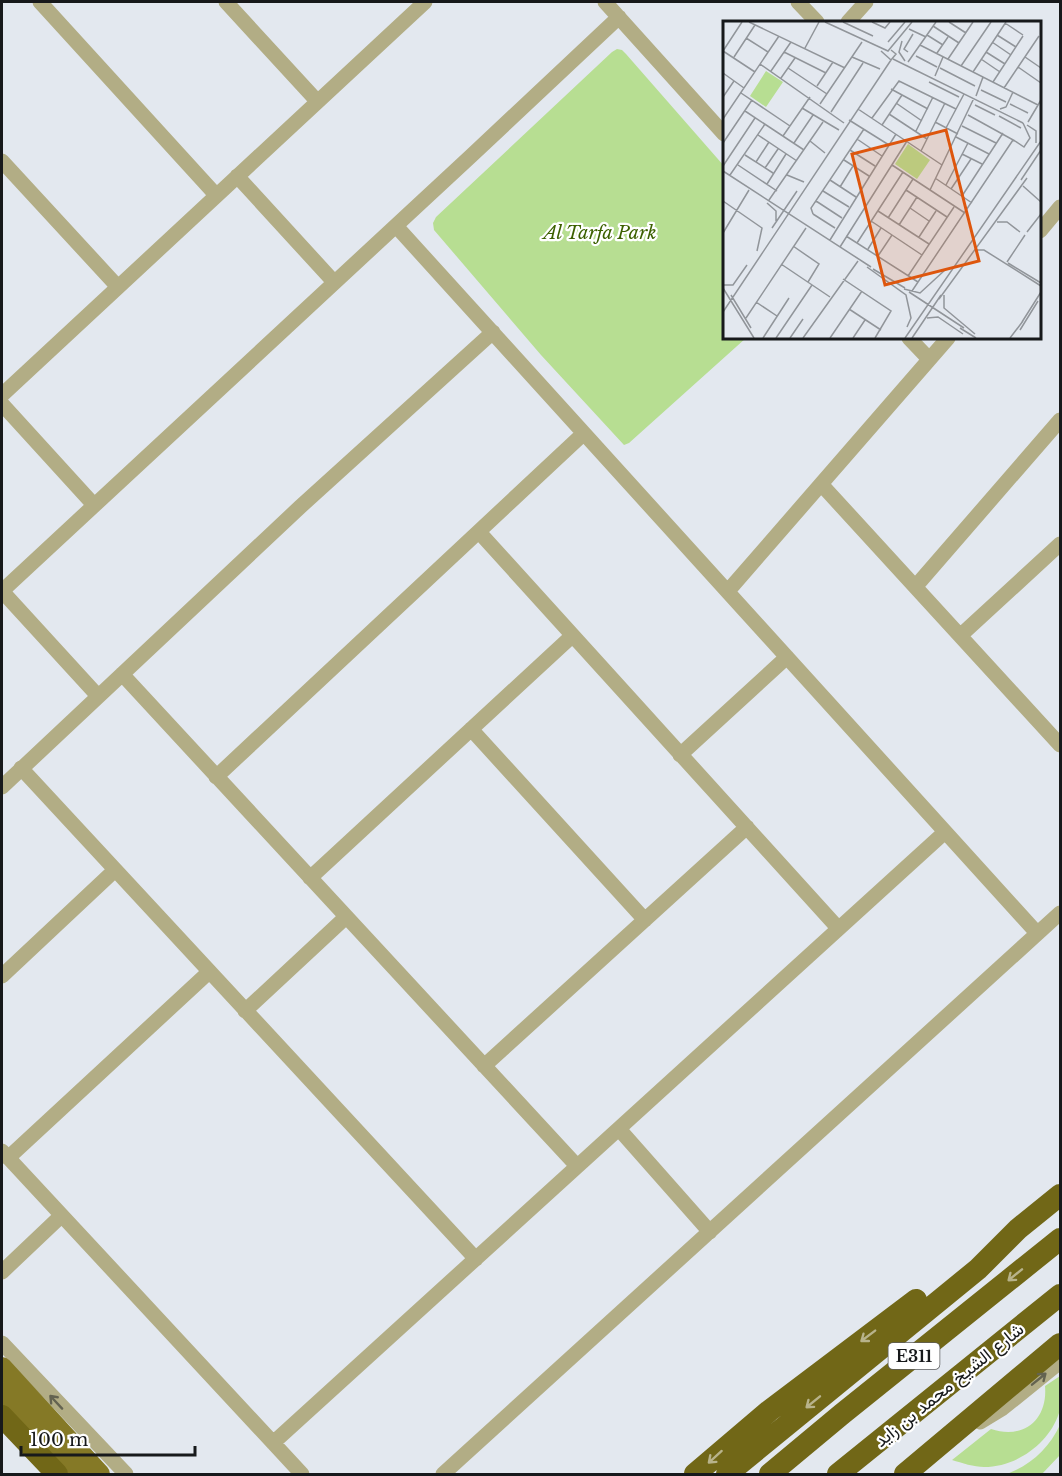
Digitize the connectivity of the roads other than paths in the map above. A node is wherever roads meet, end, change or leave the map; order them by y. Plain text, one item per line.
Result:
1 (40, 2) edge
2 (226, 2) edge
3 (605, 2) edge
4 (798, 2) edge
5 (867, 2) edge
6 (419, 4) edge
7 (619, 17) junction
8 (816, 21) edge
9 (849, 21) edge
10 (317, 102) junction
11 (723, 133) edge
12 (2, 161) edge
13 (237, 176) junction
14 (216, 195) junction
15 (1060, 207) edge
16 (396, 226) junction
17 (1041, 230) edge
18 (334, 282) junction
19 (118, 287) junction
20 (493, 332) junction
21 (910, 339) edge
22 (947, 339) edge
23 (929, 359) junction
24 (2, 395) edge
25 (2, 404) edge
26 (1060, 420) edge
27 (584, 434) junction
28 (821, 484) junction
29 (94, 505) junction
30 (479, 532) junction
31 (1060, 544) edge
32 (916, 586) junction
33 (2, 591) edge
34 (728, 591) junction
35 (961, 635) junction
36 (573, 636) junction
37 (787, 657) junction
38 (122, 674) junction
39 (98, 696) junction
40 (471, 729) junction
41 (1058, 736) edge
42 (681, 755) junction
43 (21, 768) junction
44 (216, 777) junction
45 (2, 787) edge
46 (747, 827) junction
47 (945, 832) junction
48 (115, 870) junction
49 (310, 878) junction
50 (1060, 913) edge
51 (346, 917) junction
52 (645, 920) junction
53 (838, 928) junction
54 (1037, 933) junction
55 (209, 972) junction
56 (2, 976) edge
57 (245, 1011) junction
58 (484, 1066) junction
59 (619, 1129) junction
60 (5, 1155) edge
61 (577, 1166) junction
62 (1060, 1195) edge
63 (60, 1216) junction
64 (1018, 1229) junction
65 (711, 1232) junction
66 (1060, 1239) edge
67 (476, 1259) junction
68 (2, 1272) edge
69 (1060, 1295) edge
70 (2, 1342) edge
71 (1060, 1344) edge
72 (1060, 1362) edge
73 (2, 1367) edge
74 (2, 1393) edge
75 (2, 1416) edge
76 (955, 1432) junction
77 (273, 1443) junction
78 (844, 1471) edge
79 (57, 1474) edge
80 (77, 1474) edge
81 (100, 1474) edge
82 (126, 1474) edge
83 (302, 1474) edge
84 (443, 1474) edge
85 (695, 1474) edge
86 (727, 1474) edge
87 (770, 1474) edge
88 (904, 1474) edge

1 - 14 street
2 - 10 street
3 - 7 street
4 - 8 street
5 - 9 street
6 - 10 street
7 - 11 street
7 - 16 street
10 - 13 street
12 - 19 street
13 - 14 street
13 - 18 street
14 - 19 street
15 - 17 street
16 - 18 street
16 - 20 street
18 - 29 street
19 - 24 street
20 - 27 street
20 - 38 street
21 - 23 street
22 - 23 street
23 - 28 street
25 - 29 street
26 - 32 street
27 - 30 street
27 - 34 street
28 - 32 street
28 - 34 street
29 - 33 street
30 - 36 street
30 - 44 street
31 - 35 street
32 - 35 street
33 - 39 street
34 - 37 street
35 - 41 street
36 - 40 street
36 - 42 street
37 - 42 street
37 - 47 street
38 - 39 street
38 - 44 street
39 - 43 street
40 - 49 street
40 - 52 street
42 - 46 street
43 - 45 street
43 - 48 street
44 - 49 street
46 - 52 street
46 - 53 street
47 - 53 street
47 - 54 street
48 - 55 street
48 - 56 street
49 - 51 street
50 - 54 street
51 - 57 street
51 - 58 street
52 - 58 street
53 - 59 street
54 - 65 street
55 - 57 street
55 - 60 street
57 - 67 street
58 - 61 street
59 - 61 street
59 - 65 street
60 - 63 street
61 - 67 street
62 - 64 highway
63 - 68 street
63 - 77 street
64 -> 85 highway
64 -> 86 highway
65 - 84 street
66 -> 87 highway, E311
67 - 77 street
69 - 78 highway, شارع الشيخ محمد بن زايد / E311
82 -> 70 street
71 - 76 highway
76 -> 72 street
73 - 81 main road
74 - 80 main road
75 - 79 highway
76 - 88 highway
77 - 83 street

